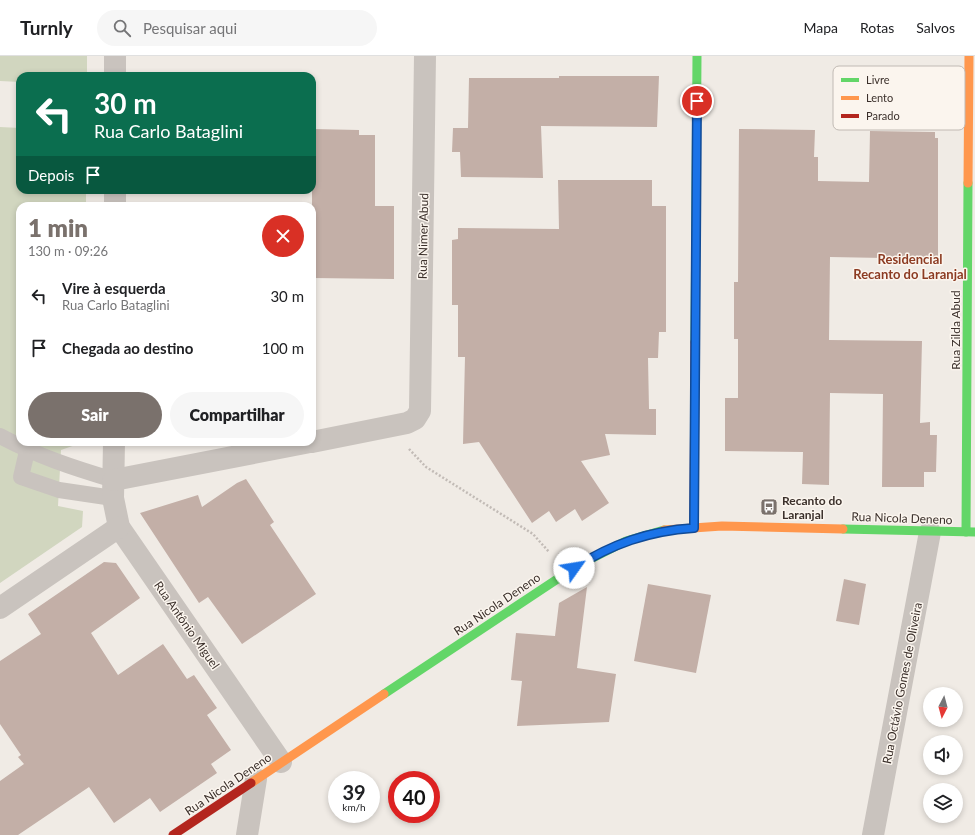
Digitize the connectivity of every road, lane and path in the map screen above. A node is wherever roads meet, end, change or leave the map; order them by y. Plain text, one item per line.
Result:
1 (115, 56) edge
2 (425, 56) edge
3 (697, 56) edge
4 (969, 56) edge
5 (115, 72) edge
6 (393, 426) junction
7 (0, 436) edge
8 (316, 441) edge
9 (16, 445) edge
10 (18, 446) edge
11 (114, 446) edge
12 (294, 446) edge
13 (27, 451) junction
14 (114, 489) junction
15 (120, 527) junction
16 (694, 528) junction
17 (930, 532) junction
18 (970, 532) edge
19 (564, 573) junction
20 (0, 608) edge
21 (282, 762) junction
22 (256, 779) junction
23 (173, 835) edge
24 (246, 835) edge
25 (873, 835) edge

1 - 5 street
2 - 6 street, Rua Nimer Abud
3 - 16 street
4 - 18 street, Rua Zilda Abud
6 - 8 street
6 - 19 path
7 - 9 lane
10 - 13 lane
11 - 14 street, Rua Antônio Miguel
12 - 14 street
13 - 14 lane
13 - 14 lane
14 - 15 street, Rua Antônio Miguel
15 - 20 street
15 - 21 street, Rua Antônio Miguel
16 - 17 street, Rua Nicola Deneno
16 - 19 street, Rua Nicola Deneno
17 - 18 street, Rua Nicola Deneno
17 - 25 street, Rua Octávio Gomes de Oliveira
19 - 21 street, Rua Nicola Deneno
21 - 22 street, Rua Nicola Deneno
22 - 23 street, Rua Nicola Deneno
22 - 24 street

